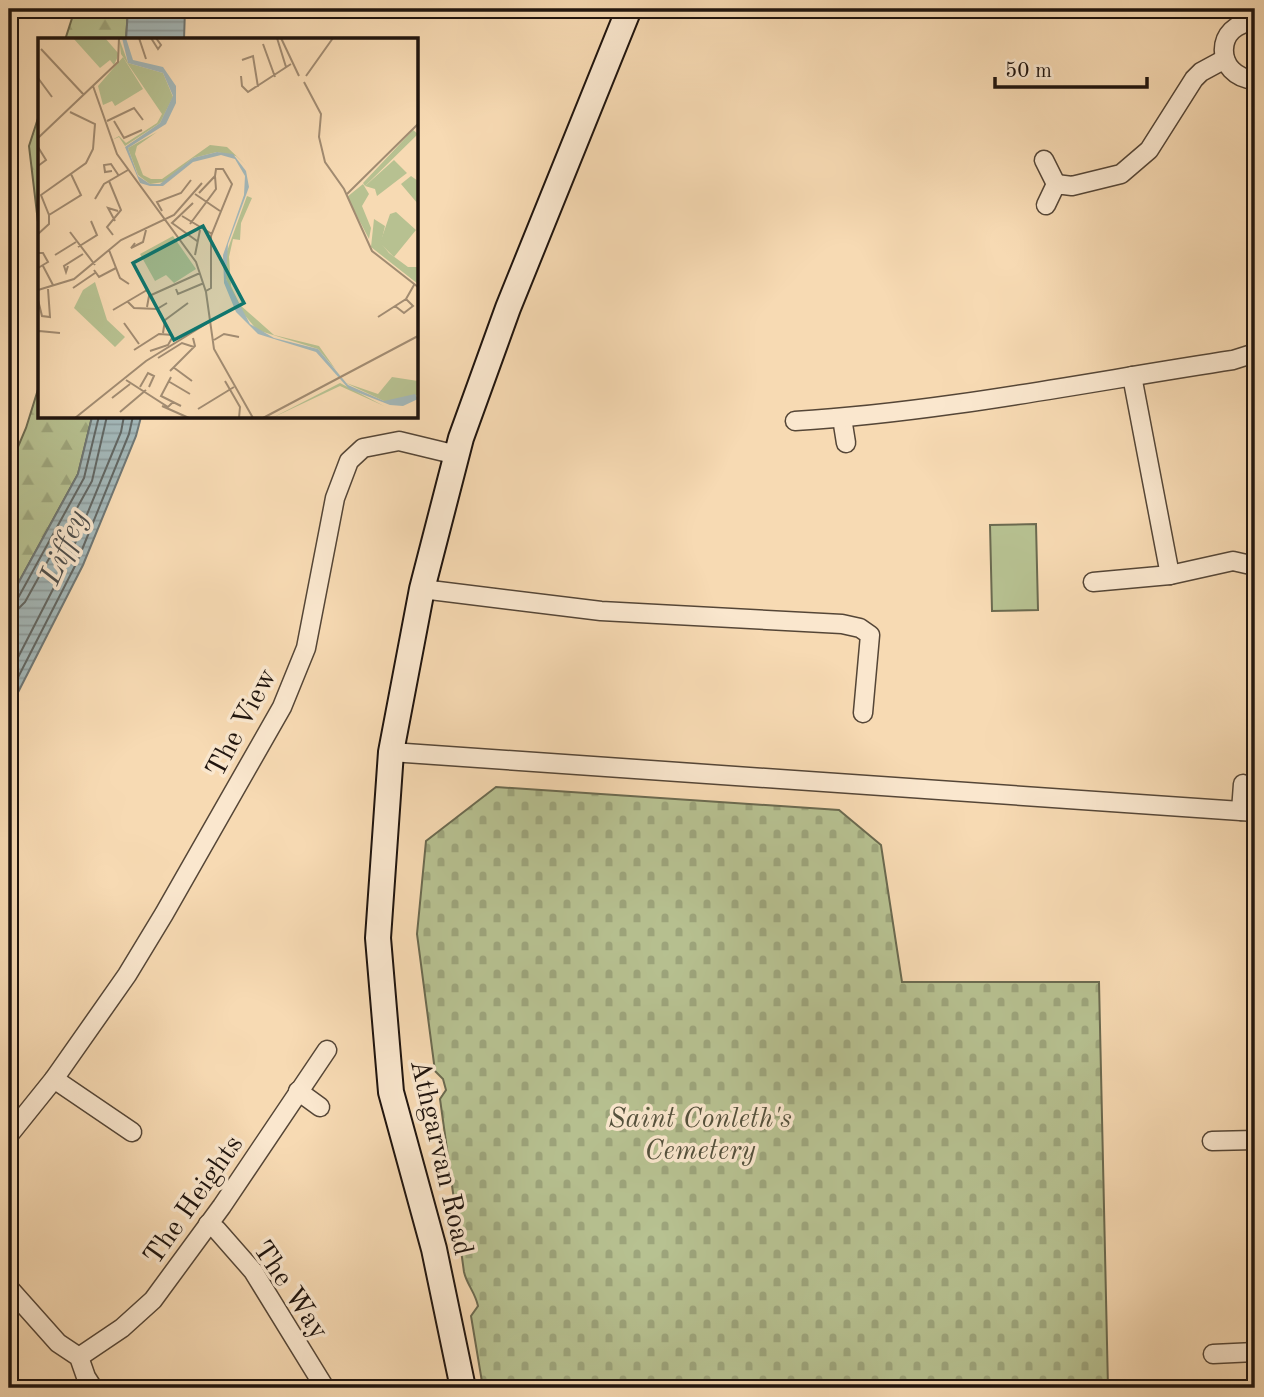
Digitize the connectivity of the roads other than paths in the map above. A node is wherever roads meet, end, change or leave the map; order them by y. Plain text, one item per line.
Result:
1 (629, 9) edge
2 (1252, 18) edge
3 (1225, 59) junction
4 (1255, 80) edge
5 (1044, 160) dead end
6 (1056, 184) junction
7 (1046, 205) dead end
8 (1255, 353) edge
9 (1132, 376) junction
10 (842, 418) junction
11 (795, 421) dead end
12 (846, 443) dead end
13 (457, 455) junction
14 (1255, 566) edge
15 (1170, 575) junction
16 (1093, 582) dead end
17 (422, 589) junction
18 (863, 713) dead end
19 (391, 752) junction
20 (1243, 784) dead end
21 (1248, 811) edge
22 (327, 1050) dead end
23 (54, 1079) junction
24 (298, 1091) junction
25 (320, 1107) dead end
26 (132, 1132) dead end
27 (9, 1135) edge
28 (1255, 1140) edge
29 (1212, 1141) dead end
30 (208, 1224) junction
31 (9, 1288) edge
32 (1255, 1352) edge
33 (1213, 1354) dead end
34 (79, 1357) junction
35 (93, 1388) edge
36 (325, 1388) edge
37 (463, 1388) edge

1 - 13 main road, Athgarvan Road
2 - 3 street
3 - 4 street
3 - 6 street
5 - 6 street
6 - 7 street
8 - 9 street
9 - 10 street
9 - 15 street
10 - 11 street
10 - 12 street
13 - 17 main road, Athgarvan Road
13 - 23 street, The View
14 - 15 street
15 - 16 street
17 - 18 street
17 - 19 main road, Athgarvan Road
19 - 21 street
19 - 37 main road, Athgarvan Road
20 - 21 street
22 - 24 street, The Heights
23 - 26 street
23 - 27 street, The View
24 - 25 street
24 - 30 street, The Heights
28 - 29 street
30 - 34 street, The Heights
30 - 36 street, The Way
31 - 34 street
32 - 33 street
34 - 35 street

